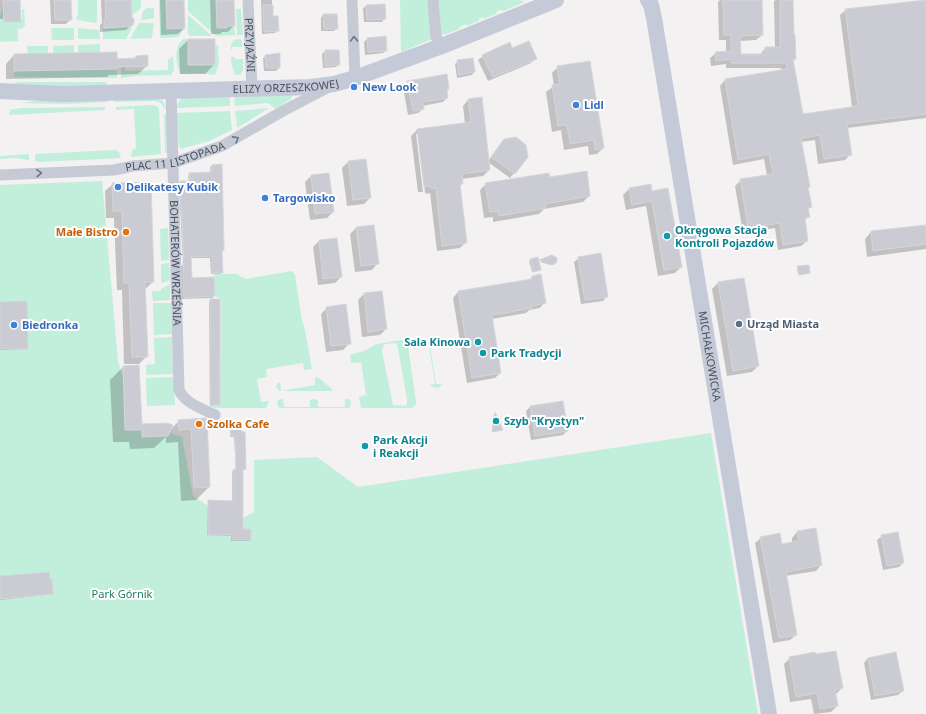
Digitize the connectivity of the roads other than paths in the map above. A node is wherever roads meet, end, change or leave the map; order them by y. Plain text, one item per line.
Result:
1 (248, 0) edge
2 (352, 0) edge
3 (433, 0) edge
4 (556, 0) edge
5 (648, 0) edge
6 (442, 46) junction
7 (355, 78) junction
8 (334, 84) junction
9 (252, 89) junction
10 (0, 91) edge
11 (171, 92) junction
12 (173, 163) junction
13 (0, 175) edge
14 (215, 415) dead end
15 (769, 714) edge

1 - 9 street, PRZYJAŹNI
7 -> 2 street
3 - 6 street
4 - 6 street, ELIZY ORZESZKOWEJ
5 - 15 street, MICHAŁKOWICKA
6 - 7 street, ELIZY ORZESZKOWEJ
7 - 8 street, ELIZY ORZESZKOWEJ
8 - 9 street, ELIZY ORZESZKOWEJ
12 -> 8 street, PLAC 11 LISTOPADA
9 - 11 street, ELIZY ORZESZKOWEJ
10 - 11 street, ELIZY ORZESZKOWEJ
11 - 12 street, BOHATERÓW WRZEŚNIA
13 -> 12 street, PLAC 11 LISTOPADA
12 - 14 street, BOHATERÓW WRZEŚNIA

